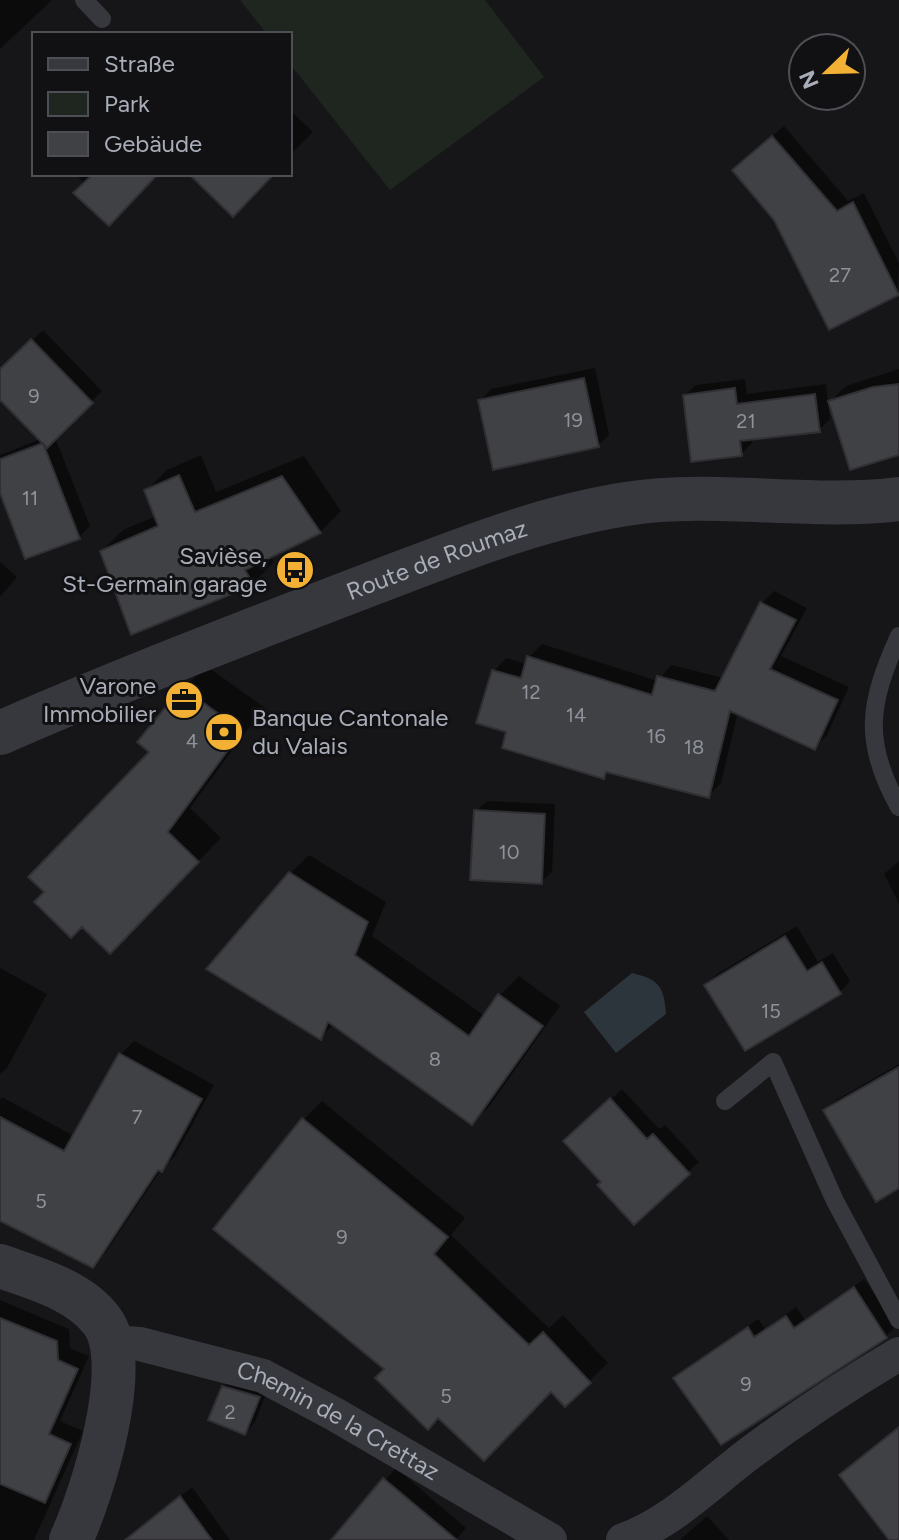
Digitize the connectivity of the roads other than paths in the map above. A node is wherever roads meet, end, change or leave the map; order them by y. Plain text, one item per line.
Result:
1 (84, 0) edge
2 (102, 19) dead end
3 (899, 499) edge
4 (899, 636) edge
5 (0, 733) edge
6 (899, 807) edge
7 (725, 1101) dead end
8 (0, 1266) edge
9 (899, 1320) edge
10 (112, 1342) junction
11 (899, 1354) edge
12 (71, 1540) edge
13 (550, 1540) edge
14 (623, 1540) edge

1 - 2 lane
3 - 5 street, Route de Roumaz
4 - 6 lane
7 - 9 lane
8 - 10 street
10 - 12 street
10 - 13 street, Chemin de la Crettaz
11 - 14 street

